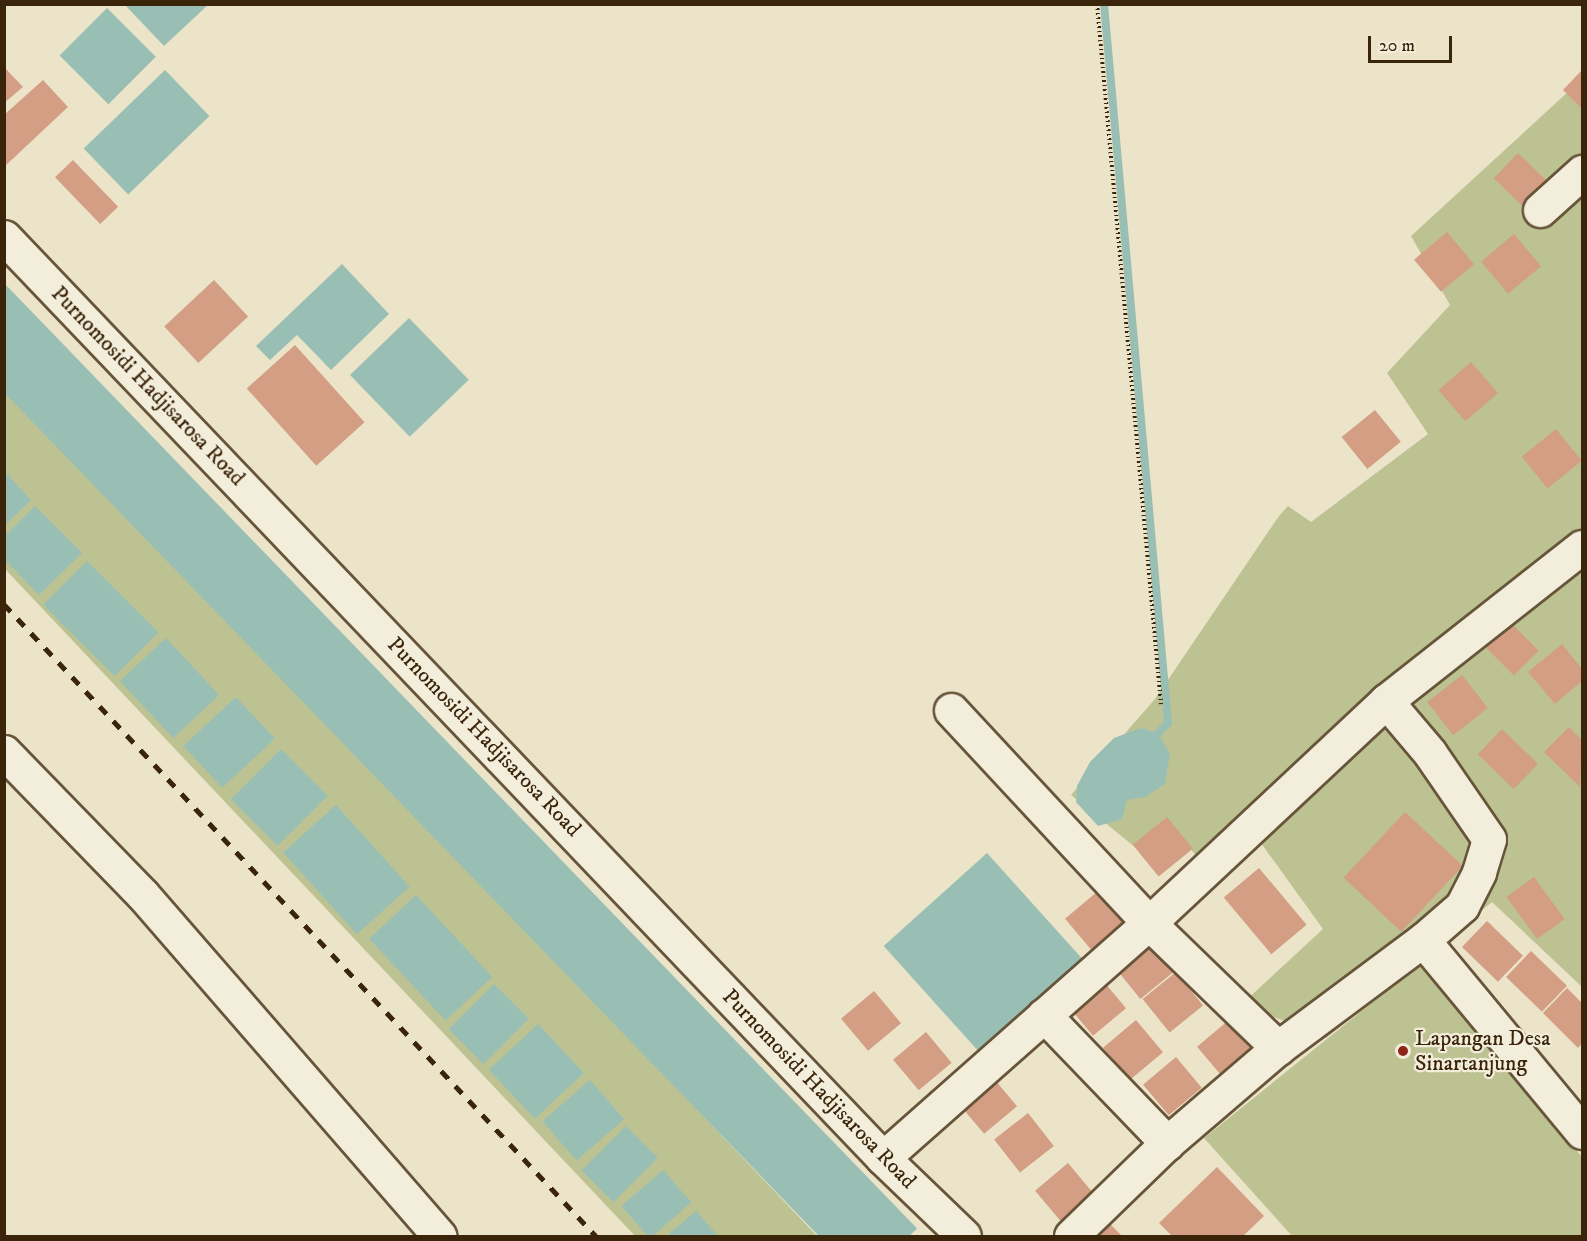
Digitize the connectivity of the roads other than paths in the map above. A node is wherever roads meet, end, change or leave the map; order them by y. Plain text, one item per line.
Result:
1 (1582, 172) edge
2 (1540, 210) dead end
3 (4, 237) edge
4 (1578, 561) edge
5 (1386, 701) junction
6 (951, 710) dead end
7 (4, 752) edge
8 (1149, 923) junction
9 (1424, 940) junction
10 (1044, 1015) junction
11 (1278, 1048) junction
12 (1582, 1132) edge
13 (1167, 1143) junction
14 (883, 1158) junction
15 (439, 1236) edge
16 (964, 1236) edge
17 (1071, 1236) edge

1 - 2 street
3 - 14 street, Purnomosidi Hadjisarosa Road
4 - 5 street
5 - 8 street
5 - 9 street
6 - 8 street
7 - 15 street
8 - 10 street
8 - 11 street
9 - 11 street
9 - 12 street
10 - 13 street
10 - 14 street
11 - 13 street
13 - 17 street
14 - 16 street, Purnomosidi Hadjisarosa Road

